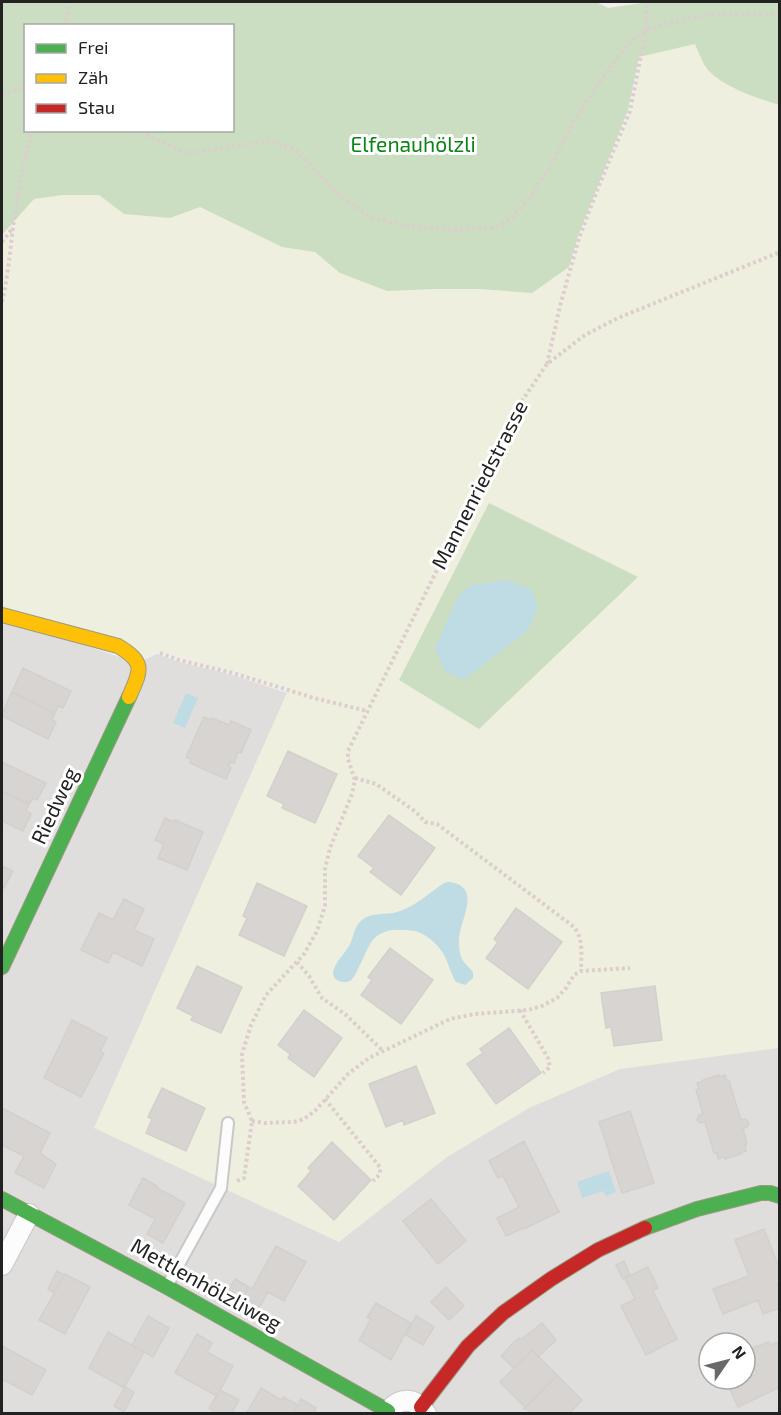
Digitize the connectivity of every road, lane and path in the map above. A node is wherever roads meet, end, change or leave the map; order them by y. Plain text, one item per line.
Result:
1 (71, 2) edge
2 (647, 2) edge
3 (780, 15) edge
4 (65, 24) edge
5 (646, 30) junction
6 (24, 88) edge
7 (2, 94) edge
8 (31, 132) edge
9 (140, 132) edge
10 (13, 227) junction
11 (2, 243) edge
12 (780, 252) edge
13 (2, 302) edge
14 (547, 364) junction
15 (2, 615) edge
16 (138, 661) junction
17 (367, 711) junction
18 (354, 777) junction
19 (297, 962) junction
20 (2, 967) edge
21 (630, 968) dead end
22 (581, 971) junction
23 (520, 1010) junction
24 (383, 1051) junction
25 (543, 1073) dead end
26 (325, 1099) junction
27 (252, 1121) junction
28 (228, 1123) dead end
29 (373, 1181) dead end
30 (221, 1188) junction
31 (780, 1196) edge
32 (2, 1199) edge
33 (30, 1214) junction
34 (2, 1265) edge
35 (167, 1287) junction
36 (424, 1410) edge
37 (387, 1412) edge

1 - 4 path
2 - 5 path
3 - 5 path
5 - 9 path
5 - 14 path
6 - 7 path
8 - 10 path
10 - 11 path
10 - 13 path
12 - 14 path, Mannenriedstrasse
14 - 17 path, Mannenriedstrasse
15 - 16 street
16 - 17 path
16 - 20 street, Riedweg
17 - 18 path, Mannenriedstrasse
18 - 19 path
18 - 22 path
19 - 24 path
19 - 27 path
21 - 22 path
22 - 23 path
23 - 24 path
23 - 25 path
24 - 26 path
26 - 27 path
26 - 29 path
27 - 30 path
28 - 30 lane
30 - 35 lane
31 - 36 street
32 - 33 street, Mettlenhölzliweg
33 - 34 street
33 - 35 street, Mettlenhölzliweg
35 - 37 street, Mettlenhölzliweg
36 - 37 street

